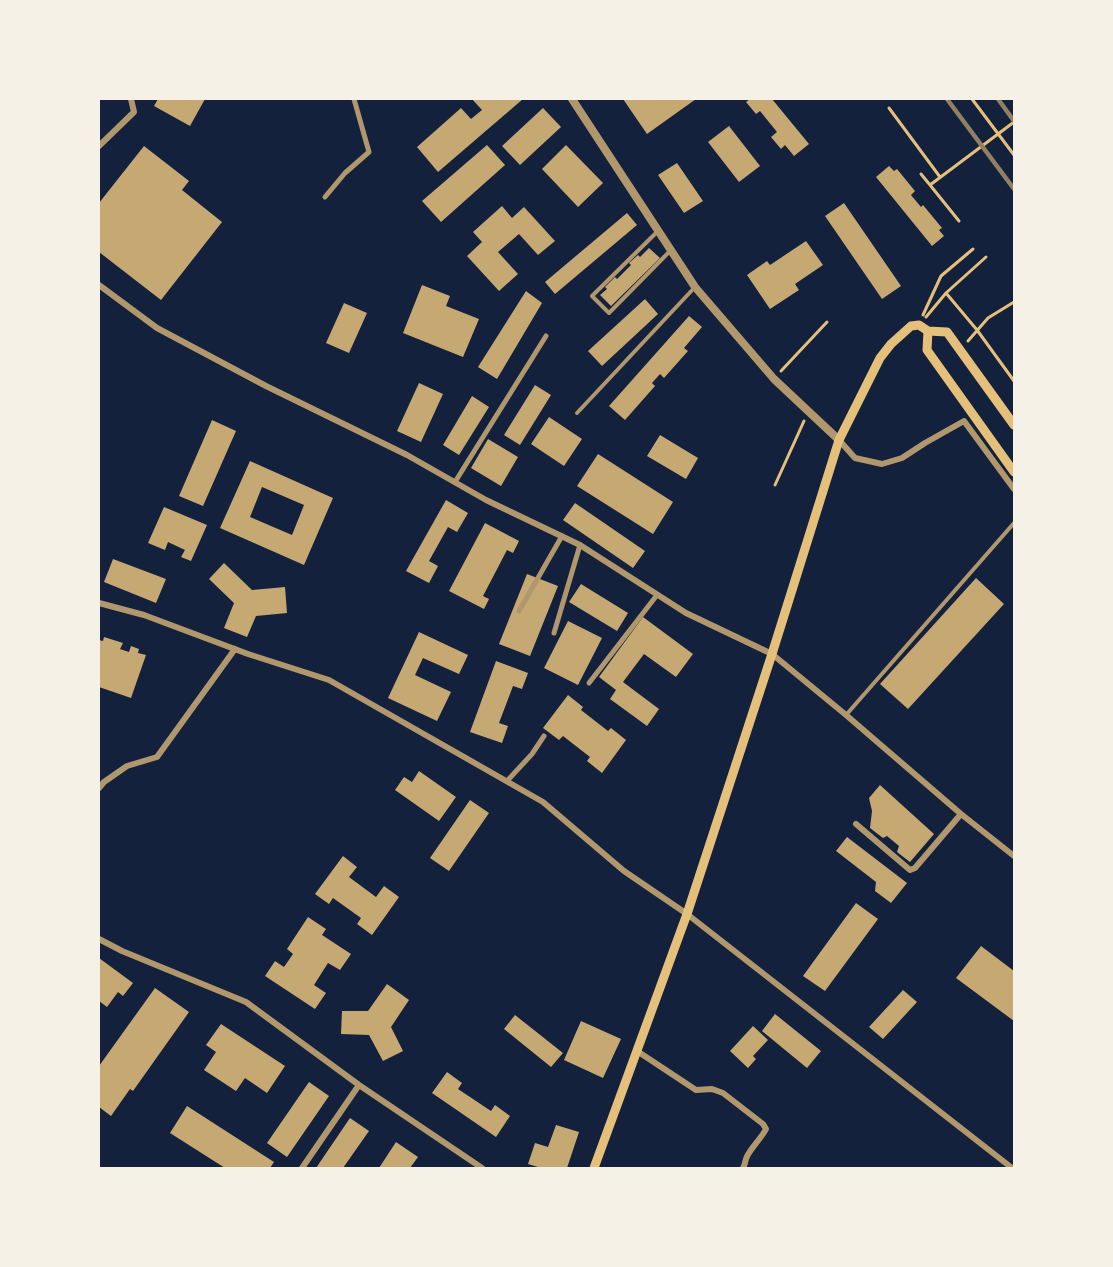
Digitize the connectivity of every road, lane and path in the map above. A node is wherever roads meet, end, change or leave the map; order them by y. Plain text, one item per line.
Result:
1 (131, 99) edge
2 (354, 99) edge
3 (572, 99) edge
4 (972, 99) edge
5 (889, 108) dead end
6 (1014, 122) edge
7 (998, 134) junction
8 (99, 146) edge
9 (1014, 155) edge
10 (921, 174) dead end
11 (940, 177) junction
12 (930, 185) junction
13 (325, 197) dead end
14 (959, 221) dead end
15 (658, 231) junction
16 (973, 249) dead end
17 (671, 250) junction
18 (986, 257) dead end
19 (99, 285) edge
20 (695, 287) junction
21 (946, 293) junction
22 (1014, 302) edge
23 (827, 322) dead end
24 (919, 325) junction
25 (977, 330) junction
26 (928, 331) junction
27 (546, 336) dead end
28 (961, 350) junction
29 (774, 379) junction
30 (1014, 381) edge
31 (808, 412) junction
32 (578, 413) dead end
33 (1014, 425) edge
34 (839, 440) junction
35 (1014, 472) edge
36 (455, 482) junction
37 (775, 485) dead end
38 (1014, 489) edge
39 (1014, 523) edge
40 (562, 536) junction
41 (580, 545) junction
42 (657, 595) junction
43 (99, 603) edge
44 (519, 611) dead end
45 (554, 633) dead end
46 (235, 649) junction
47 (772, 654) junction
48 (589, 683) dead end
49 (846, 715) junction
50 (544, 736) dead end
51 (507, 781) junction
52 (99, 788) edge
53 (961, 814) junction
54 (856, 824) dead end
55 (1014, 856) edge
56 (687, 914) junction
57 (99, 939) edge
58 (637, 1050) junction
59 (359, 1085) junction
60 (302, 1168) edge
61 (482, 1168) edge
62 (594, 1168) edge
63 (743, 1168) edge
64 (1012, 1168) edge

1 - 8 street
2 - 13 street
3 - 15 street
4 - 7 path
5 - 11 path
6 - 7 path
7 - 9 path
7 - 11 path
10 - 12 path
11 - 12 path
12 - 14 path
15 - 17 street
15 - 17 lane
16 - 24 path
17 - 20 street
18 - 21 path
19 - 36 street
20 - 29 street
20 - 32 lane
21 - 24 path
21 - 25 path
22 - 25 path
23 - 29 path
24 - 26 main road
24 - 34 main road
25 - 28 path
25 - 30 path
26 - 28 main road
26 - 35 main road
27 - 36 street
28 - 33 main road
29 - 31 street
31 - 34 street
31 - 37 path
34 - 38 street
34 - 47 main road
36 - 40 street
39 - 49 lane
40 - 41 street
40 - 44 street
41 - 42 street
41 - 45 street
42 - 47 street
42 - 48 street
43 - 46 street
46 - 51 street
46 - 52 street
47 - 49 street
47 - 56 main road
49 - 53 street
50 - 51 street
51 - 56 street
53 - 54 street
53 - 55 street
56 - 58 main road
56 - 64 street
57 - 59 street
58 - 62 main road
58 - 63 street
59 - 60 street
59 - 61 street

